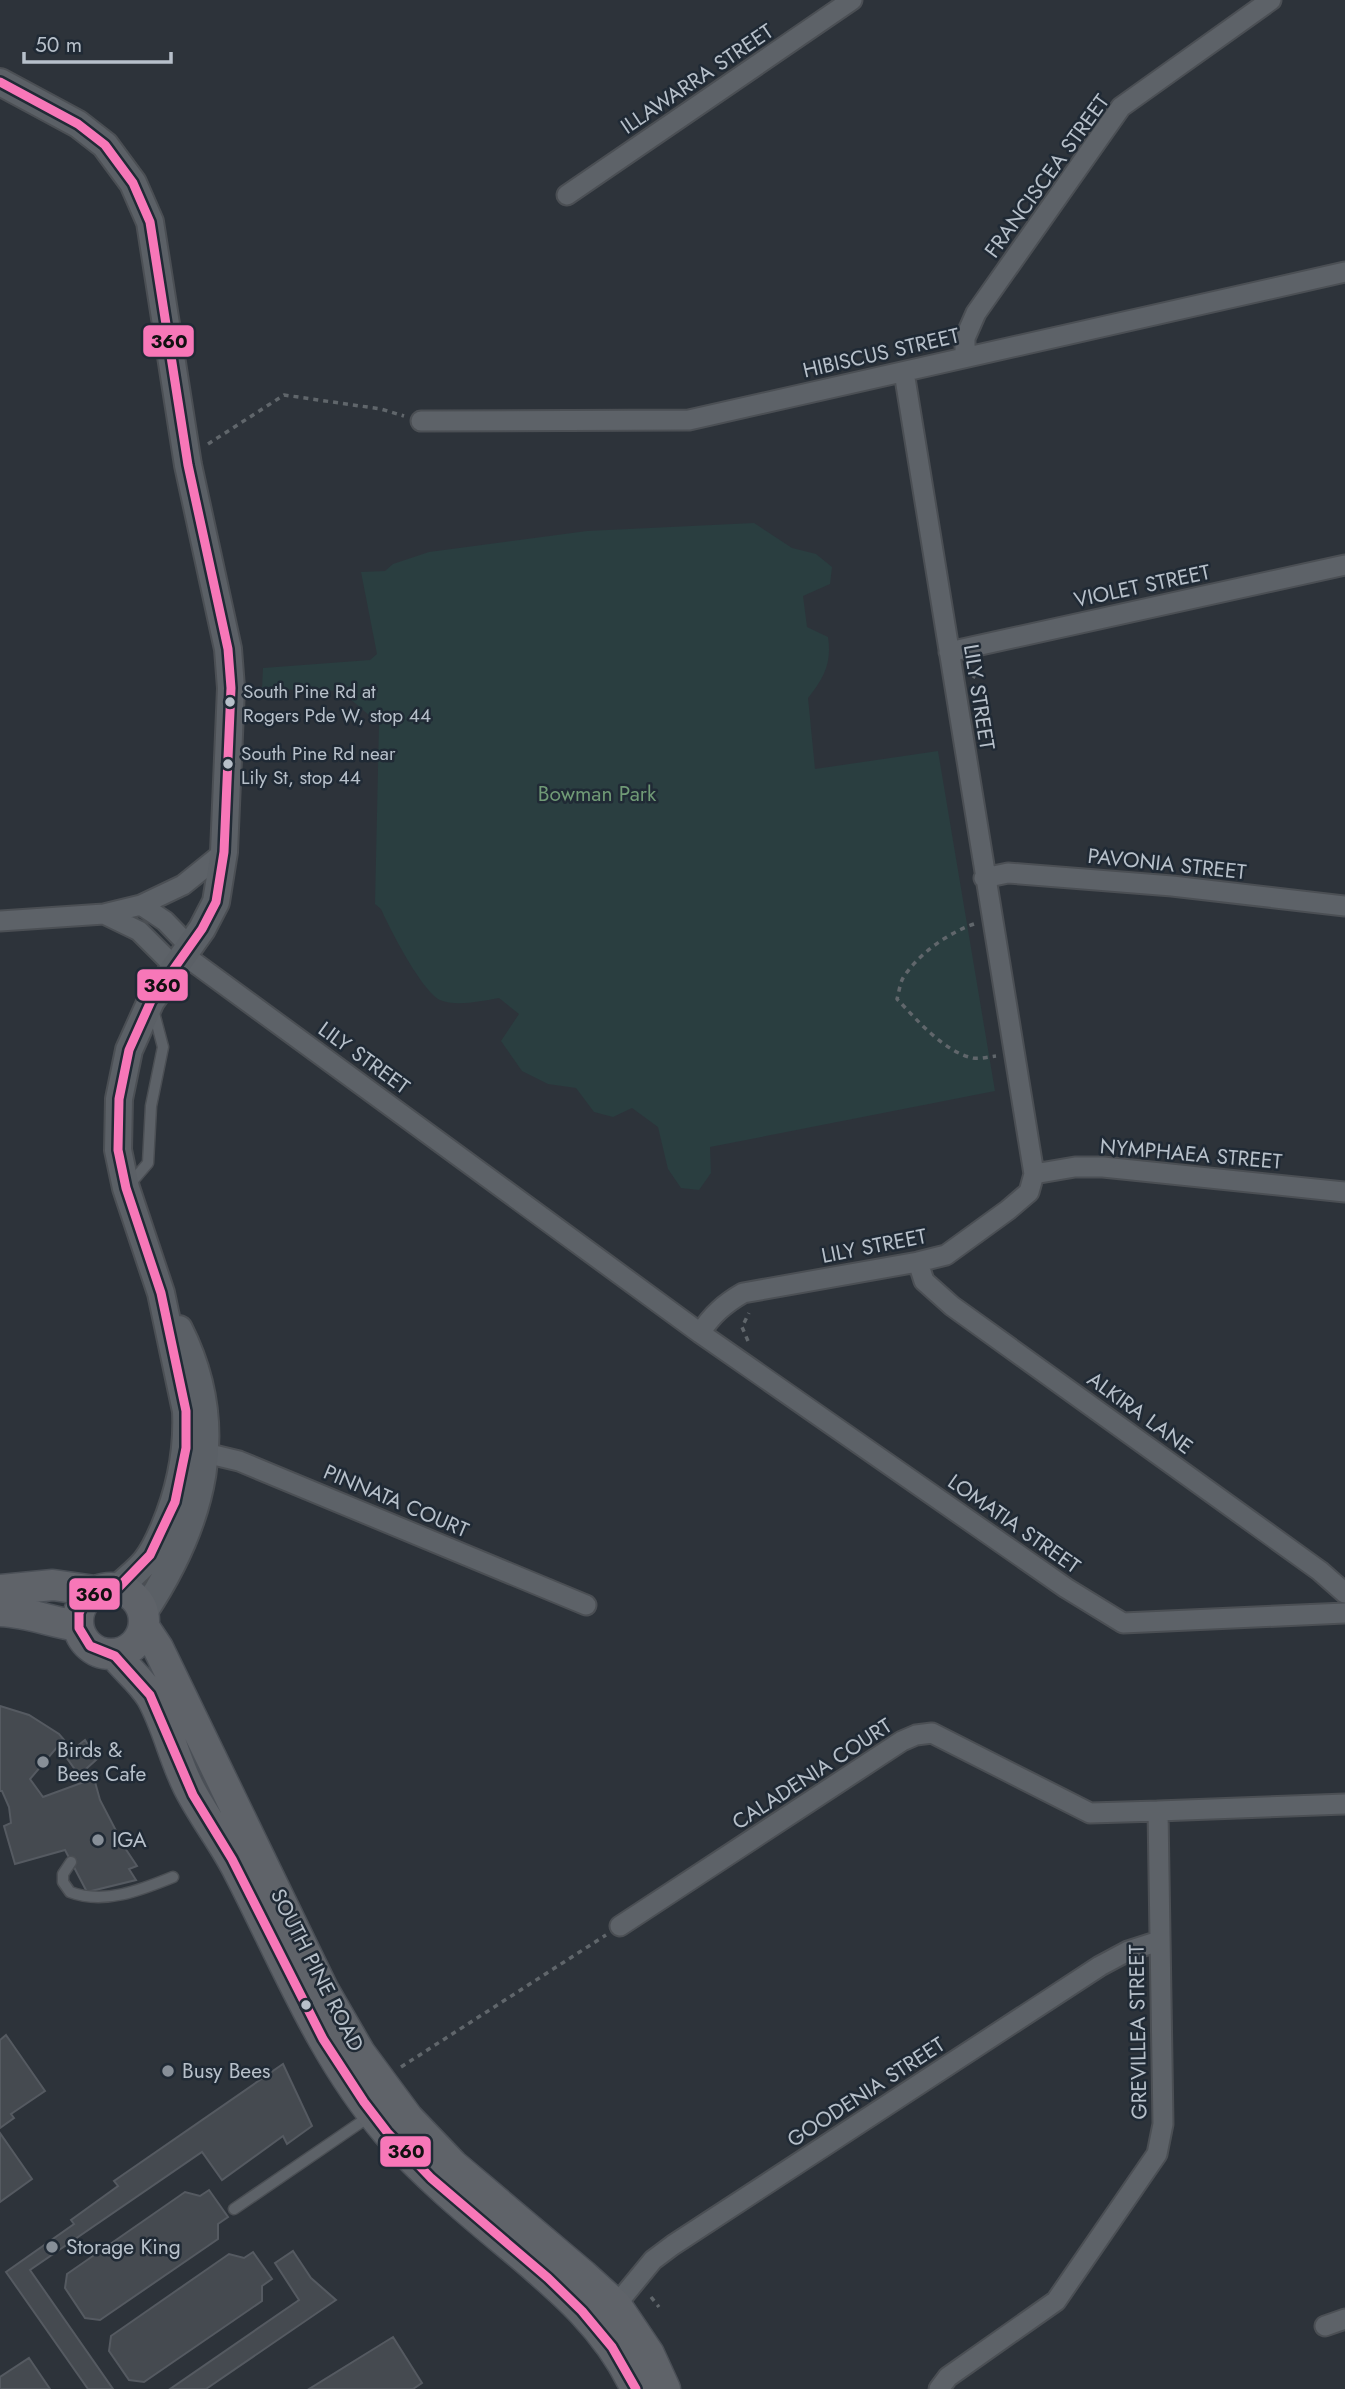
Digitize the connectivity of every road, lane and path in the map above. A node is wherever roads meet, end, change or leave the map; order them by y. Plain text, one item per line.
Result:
1 (852, 0) edge
2 (1270, 0) edge
3 (0, 82) edge
4 (568, 195) dead end
5 (1345, 272) edge
6 (965, 357) junction
7 (904, 372) junction
8 (421, 421) joint
9 (206, 444) dead end
10 (1345, 565) edge
11 (949, 652) junction
12 (224, 852) junction
13 (984, 878) junction
14 (141, 905) junction
15 (1345, 906) edge
16 (104, 914) junction
17 (0, 921) edge
18 (974, 924) dead end
19 (183, 956) junction
20 (996, 1056) dead end
21 (1034, 1174) junction
22 (1345, 1192) edge
23 (918, 1262) junction
24 (700, 1333) junction
25 (195, 1450) junction
26 (107, 1589) junction
27 (0, 1590) edge
28 (1345, 1593) edge
29 (586, 1605) dead end
30 (0, 1611) edge
31 (1345, 1613) edge
32 (144, 1620) junction
33 (78, 1626) junction
34 (114, 1654) junction
35 (1345, 1804) edge
36 (1158, 1811) junction
37 (71, 1863) dead end
38 (173, 1877) dead end
39 (620, 1926) joint
40 (1159, 1941) junction
41 (397, 2070) dead end
42 (373, 2114) junction
43 (234, 2209) dead end
44 (651, 2297) dead end
45 (616, 2305) junction
46 (659, 2307) dead end
47 (1345, 2319) edge
48 (1325, 2326) dead end
49 (636, 2389) edge
50 (665, 2389) edge
51 (939, 2389) edge

1 - 4 street, ILLAWARRA STREET
2 - 6 street, FRANCISCEA STREET
3 - 12 main road
5 - 6 street, HIBISCUS STREET
6 - 7 street, HIBISCUS STREET
7 - 8 street, HIBISCUS STREET
7 - 11 street, LILY STREET
8 - 9 path
10 - 11 street, VIOLET STREET
11 - 13 street, LILY STREET
12 - 14 street
12 - 19 main road
13 - 15 street, PAVONIA STREET
13 - 21 street, LILY STREET
14 - 16 street
14 - 19 street
16 - 17 street
16 - 19 street
18 - 20 path
19 - 24 street, LILY STREET
19 - 25 main road
21 - 22 street, NYMPHAEA STREET
21 - 23 street, LILY STREET
23 - 24 street, LILY STREET
23 - 28 street, ALKIRA LANE
24 - 31 street, LOMATIA STREET
25 - 26 main road
25 - 29 street, PINNATA COURT
25 - 32 main road
26 - 27 main road
26 - 32 main road
26 - 33 main road
30 - 33 main road
32 - 34 main road
32 - 45 main road, SOUTH PINE ROAD
33 - 34 main road
34 - 42 main road, SOUTH PINE ROAD
35 - 36 street
36 - 39 street, CALADENIA COURT
36 - 40 street, GREVILLEA STREET
37 - 38 lane
39 - 41 path
40 - 45 street, GOODENIA STREET
40 - 51 street, GREVILLEA STREET
42 - 43 lane
42 - 49 main road, SOUTH PINE ROAD
44 - 46 path
45 - 50 main road, SOUTH PINE ROAD
47 - 48 street

